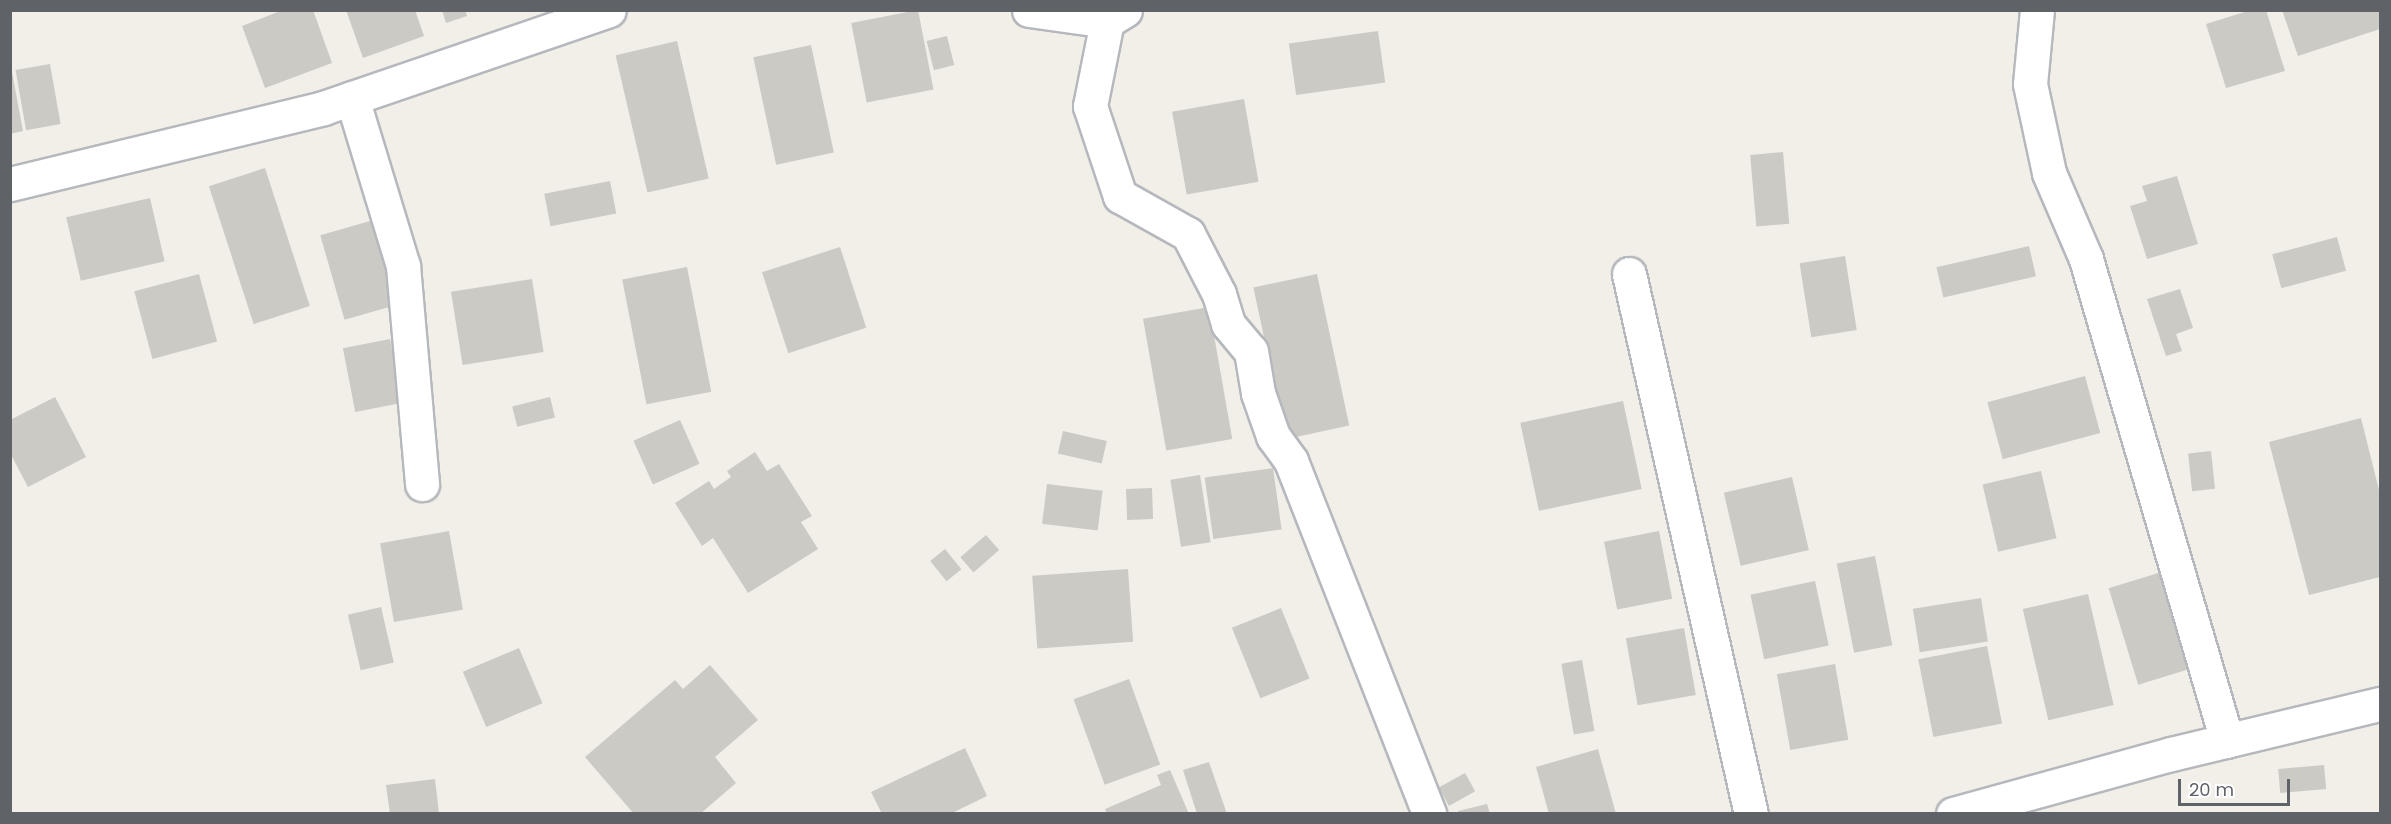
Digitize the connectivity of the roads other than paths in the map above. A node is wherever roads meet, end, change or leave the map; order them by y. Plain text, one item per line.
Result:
1 (609, 10) edge
2 (1029, 10) edge
3 (2037, 10) edge
4 (1116, 16) edge
5 (351, 98) junction
6 (10, 184) edge
7 (1629, 274) dead end
8 (422, 484) dead end
9 (2380, 704) edge
10 (2226, 741) junction
11 (1430, 813) edge
12 (1751, 813) edge
13 (1953, 813) edge

1 - 5 street
2 - 4 street
3 - 10 street
4 - 11 street
5 - 6 street
5 - 8 street
7 - 12 street
9 - 10 street
10 - 13 street

